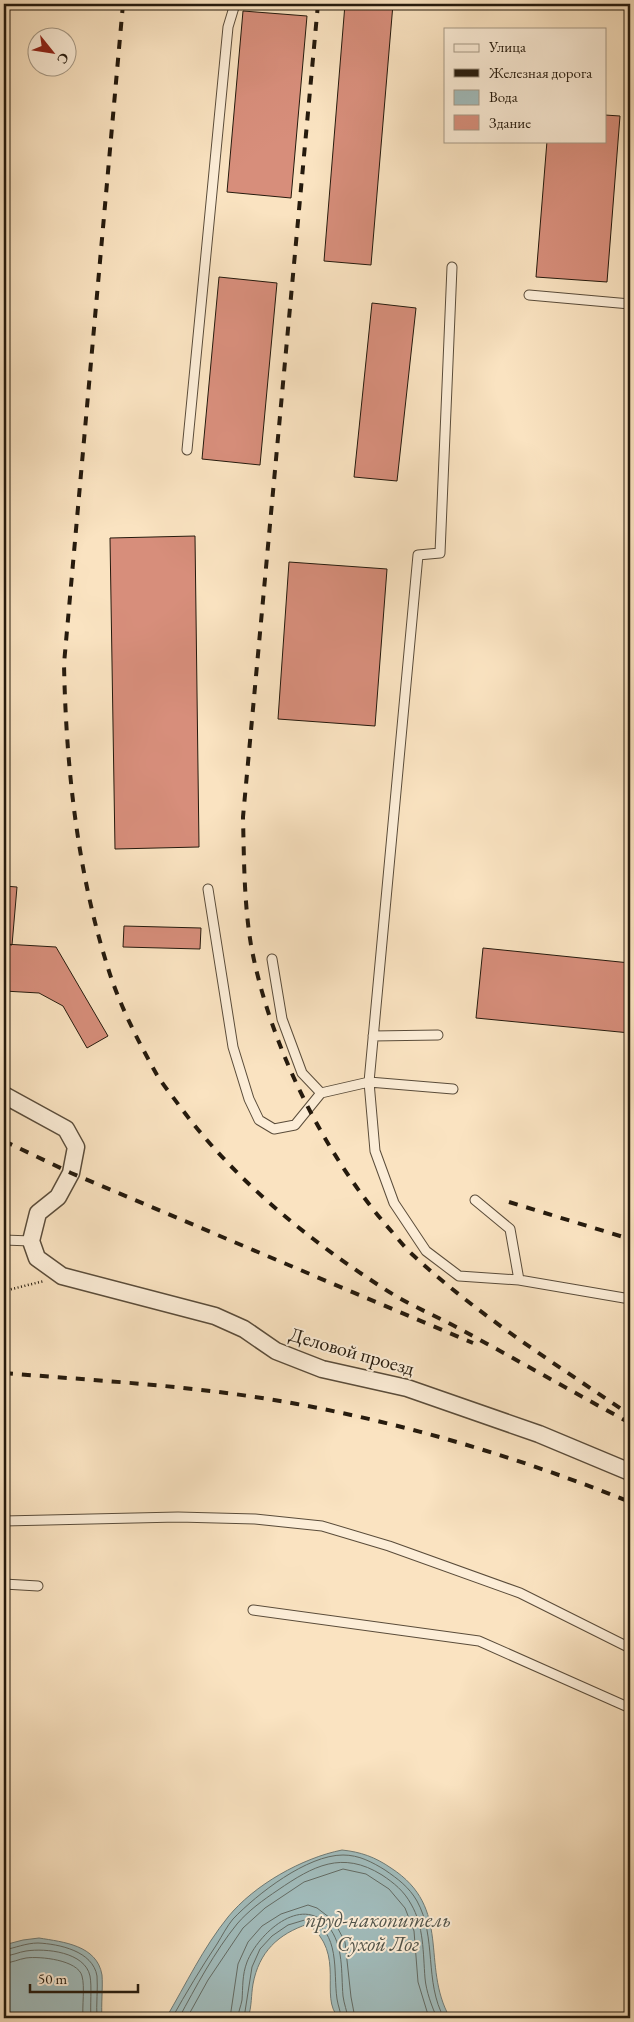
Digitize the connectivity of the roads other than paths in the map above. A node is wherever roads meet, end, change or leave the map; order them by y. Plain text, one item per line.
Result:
1 (235, 4) edge
2 (452, 266) dead end
3 (529, 295) dead end
4 (630, 304) edge
5 (187, 450) dead end
6 (208, 889) dead end
7 (272, 959) dead end
8 (438, 1035) dead end
9 (373, 1036) junction
10 (369, 1082) junction
11 (454, 1090) dead end
12 (322, 1093) junction
13 (4, 1095) edge
14 (475, 1200) dead end
15 (4, 1240) edge
16 (31, 1241) junction
17 (519, 1280) junction
18 (630, 1299) edge
19 (630, 1472) edge
20 (4, 1521) edge
21 (4, 1584) edge
22 (38, 1586) dead end
23 (253, 1610) dead end
24 (630, 1648) edge
25 (630, 1708) edge

1 - 5 lane
2 - 9 lane
3 - 4 lane
6 - 12 lane
7 - 12 lane
8 - 9 lane
9 - 10 lane
10 - 11 lane
10 - 12 lane
10 - 17 lane
13 - 16 street
14 - 17 lane
15 - 16 lane
16 - 19 street, Деловой проезд
17 - 18 lane
20 - 24 lane
21 - 22 lane
23 - 25 lane

